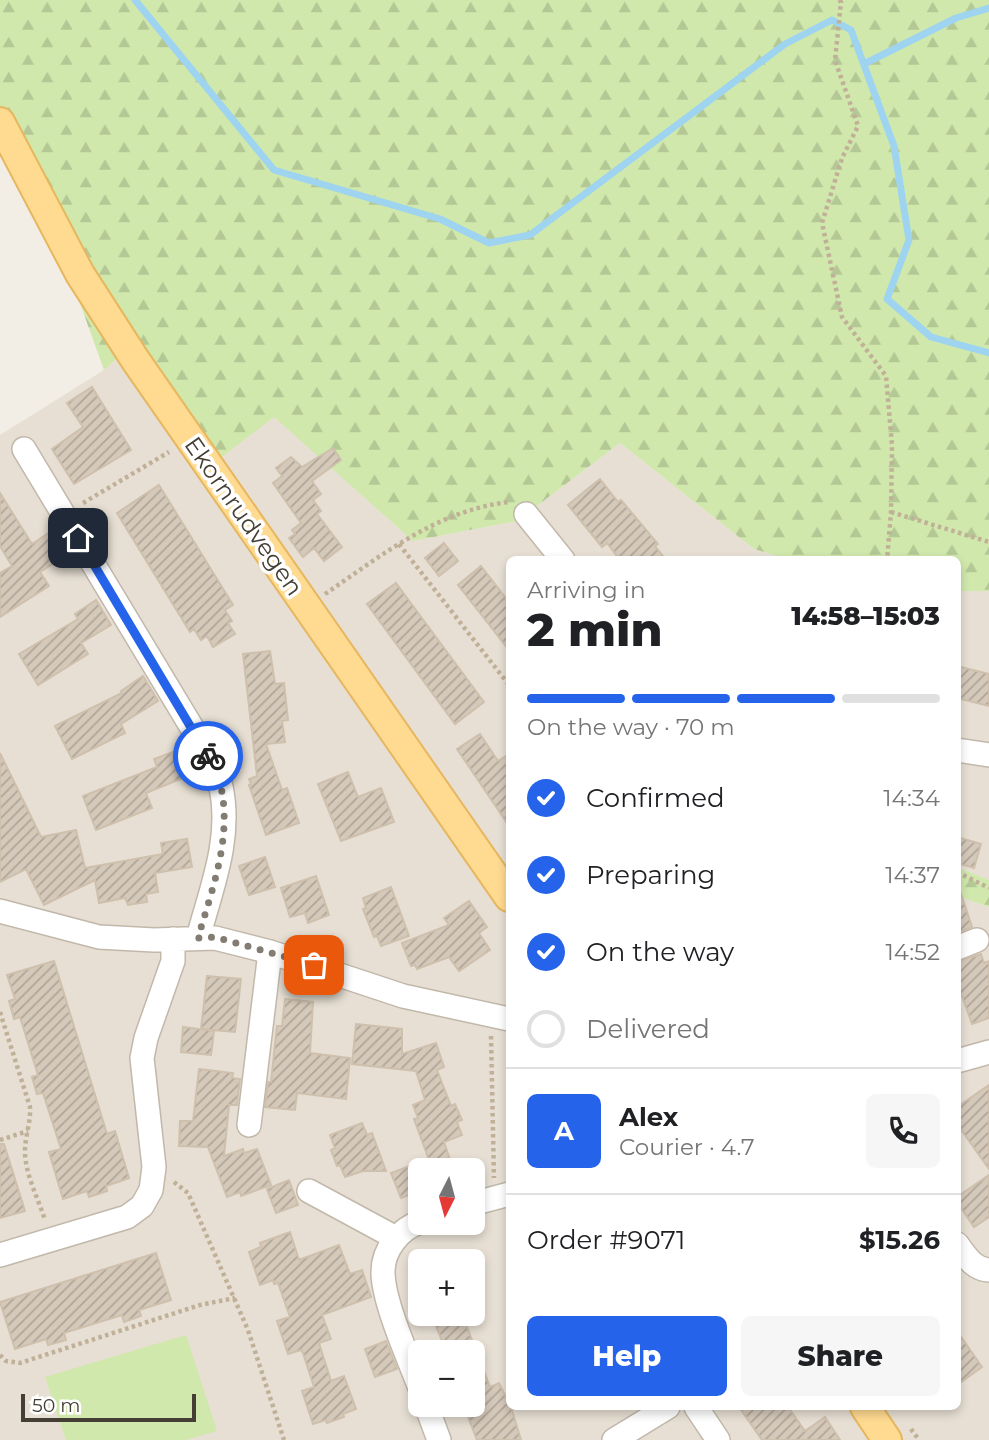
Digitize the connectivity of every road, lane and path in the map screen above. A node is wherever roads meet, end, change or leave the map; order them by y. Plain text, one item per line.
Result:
1 (839, 0) edge
2 (0, 122) edge
3 (191, 439) junction
4 (24, 449) dead end
5 (891, 512) junction
6 (63, 514) junction
7 (526, 514) joint
8 (989, 542) edge
9 (398, 544) junction
10 (560, 556) edge
11 (887, 556) edge
12 (307, 607) junction
13 (506, 681) edge
14 (961, 751) edge
15 (989, 755) edge
16 (961, 874) edge
17 (989, 888) edge
18 (506, 893) edge
19 (0, 911) edge
20 (198, 938) junction
21 (173, 939) junction
22 (270, 952) junction
23 (0, 1012) edge
24 (500, 1017) edge
25 (989, 1052) edge
26 (961, 1060) edge
27 (249, 1125) dead end
28 (28, 1131) junction
29 (0, 1140) edge
30 (154, 1167) junction
31 (309, 1191) dead end
32 (502, 1195) edge
33 (485, 1200) edge
34 (408, 1226) edge
35 (396, 1238) junction
36 (51, 1240) junction
37 (961, 1250) edge
38 (0, 1255) edge
39 (989, 1270) edge
40 (235, 1298) junction
41 (0, 1355) edge
42 (408, 1356) edge
43 (663, 1410) edge
44 (698, 1410) edge
45 (866, 1410) edge
46 (430, 1417) edge
47 (284, 1440) edge
48 (439, 1440) edge
49 (614, 1440) edge
50 (718, 1440) edge
51 (887, 1440) edge

1 - 5 path
2 - 3 main road, Ekornrudvegen
3 - 6 path
3 - 12 main road, Ekornrudvegen
4 - 6 street
5 - 8 path
5 - 11 path
6 - 20 street
7 - 9 path
7 - 10 street
9 - 12 path
9 - 13 path
12 - 18 main road, Ekornrudvegen
14 - 15 street
16 - 17 path
19 - 21 street
20 - 21 street
20 - 22 street
21 - 30 street
22 - 24 street
22 - 27 street
23 - 28 path
24 - 32 path
25 - 26 street
28 - 29 path
28 - 36 path
30 - 36 street
30 - 40 path
31 - 35 street
32 - 33 street
34 - 35 street
35 - 42 street
36 - 38 street
37 - 39 street
40 - 41 path
40 - 47 path
43 - 49 street
44 - 50 street
45 - 51 main road
46 - 48 street

